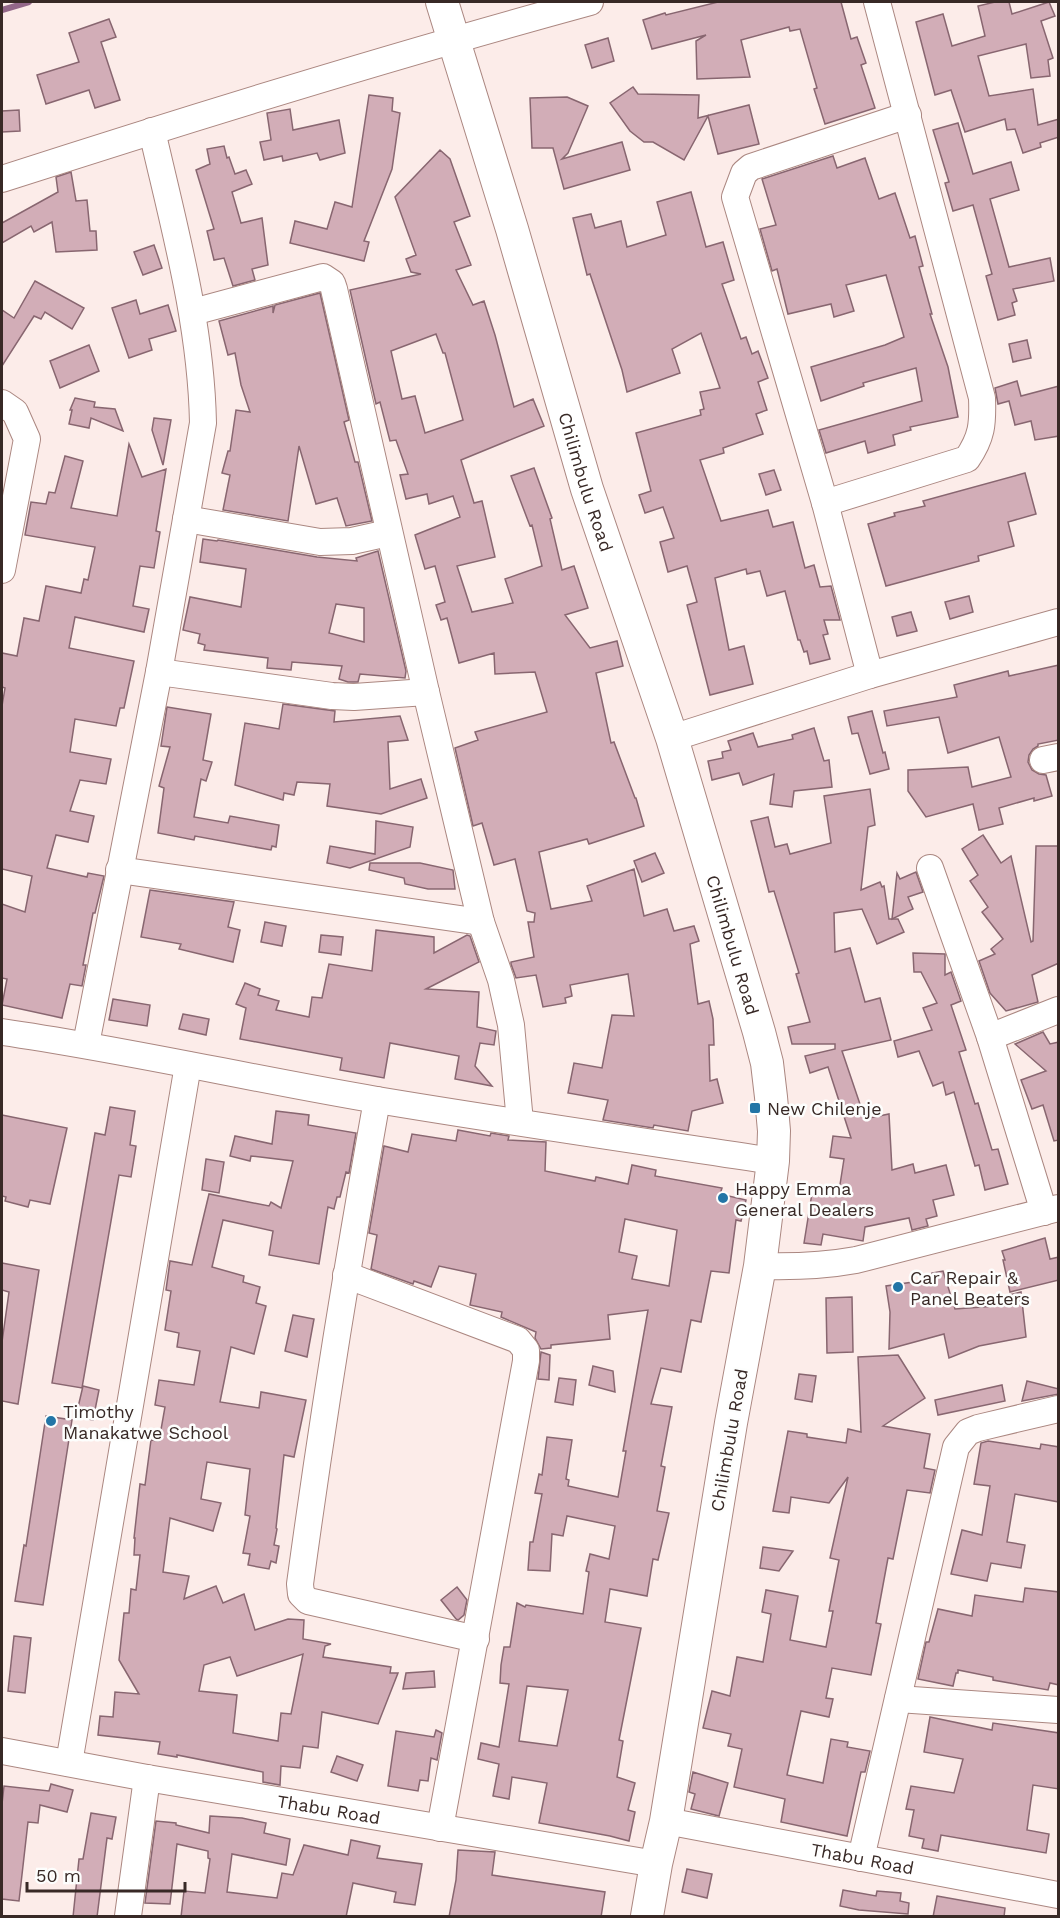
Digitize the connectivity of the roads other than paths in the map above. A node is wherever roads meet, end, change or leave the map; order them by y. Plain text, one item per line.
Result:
1 (442, 2) edge
2 (590, 2) edge
3 (877, 2) edge
4 (453, 39) junction
5 (908, 115) junction
6 (152, 131) junction
7 (2, 179) edge
8 (193, 312) junction
9 (2, 403) edge
10 (825, 503) junction
11 (186, 519) junction
12 (388, 533) junction
13 (2, 570) edge
14 (1059, 622) edge
15 (159, 672) junction
16 (870, 675) junction
17 (426, 692) junction
18 (672, 738) junction
19 (930, 868) dead end
20 (119, 870) junction
21 (481, 922) junction
22 (1059, 1010) edge
23 (2, 1032) edge
24 (990, 1037) junction
25 (86, 1044) junction
26 (188, 1065) junction
27 (377, 1100) junction
28 (520, 1122) junction
29 (773, 1161) junction
30 (1051, 1210) edge
31 (760, 1266) junction
32 (346, 1275) junction
33 (1059, 1409) edge
34 (476, 1639) junction
35 (898, 1699) junction
36 (1059, 1710) edge
37 (2, 1750) edge
38 (69, 1763) junction
39 (147, 1778) junction
40 (666, 1821) junction
41 (440, 1828) junction
42 (861, 1858) junction
43 (656, 1864) junction
44 (1059, 1895) edge
45 (128, 1917) edge
46 (647, 1917) edge

1 - 4 main road, Chilimbulu Road
2 - 4 street
3 - 5 street
4 - 6 street
4 - 18 main road, Chilimbulu Road
5 - 10 street
5 - 10 street
6 - 7 street
6 - 8 street
8 - 11 street
8 - 12 street
9 - 13 street
10 - 16 street
11 - 12 street
11 - 15 street
12 - 17 street
14 - 16 street
15 - 17 street
15 - 20 street
16 - 18 street
17 - 21 street
18 - 29 main road, Chilimbulu Road
19 - 24 street
20 - 21 street
20 - 25 street
21 - 28 street
22 - 24 street
23 - 25 street
24 - 30 street
25 - 26 street
26 - 27 street
26 - 38 street
27 - 28 street
27 - 32 street
28 - 29 street
29 - 31 main road, Chilimbulu Road
30 - 31 street
31 - 40 main road, Chilimbulu Road
32 - 34 street
32 - 34 street
33 - 35 street
34 - 41 street
35 - 36 street
35 - 42 street
37 - 38 street, Thabu Road
38 - 39 street, Thabu Road
39 - 41 street, Thabu Road
39 - 45 street
40 - 42 street, Thabu Road
40 - 43 main road, Chilimbulu Road
41 - 43 street, Thabu Road
42 - 44 street, Thabu Road
43 - 46 main road, Chilimbulu Road

